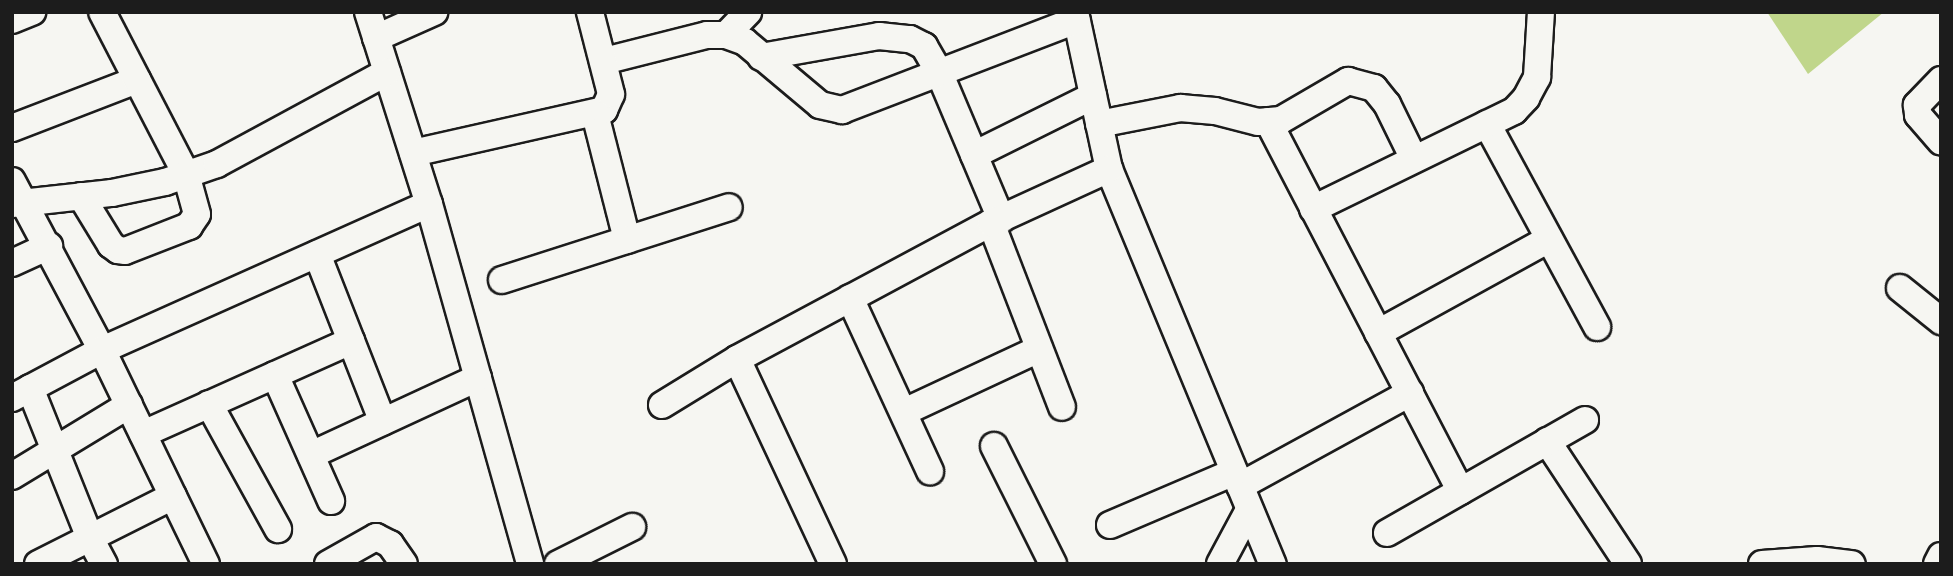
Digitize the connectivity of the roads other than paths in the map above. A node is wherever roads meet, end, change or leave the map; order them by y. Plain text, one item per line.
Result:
1 (32, 12) edge
2 (102, 12) edge
3 (368, 12) edge
4 (434, 12) edge
5 (590, 12) edge
6 (748, 12) edge
7 (1541, 12) edge
8 (1075, 16) edge
9 (12, 20) edge
10 (726, 35) junction
11 (376, 38) junction
12 (761, 57) junction
13 (604, 61) junction
14 (387, 72) junction
15 (939, 72) junction
16 (137, 80) junction
17 (1941, 80) edge
18 (1093, 96) junction
19 (595, 114) junction
20 (1268, 121) junction
21 (1099, 124) junction
22 (1487, 124) junction
23 (12, 128) edge
24 (1941, 141) edge
25 (413, 153) junction
26 (974, 155) junction
27 (1414, 159) junction
28 (1110, 169) junction
29 (186, 174) junction
30 (16, 195) edge
31 (81, 196) junction
32 (429, 204) junction
33 (729, 206) dead end
34 (1313, 209) junction
35 (996, 221) junction
36 (1549, 239) junction
37 (627, 240) junction
38 (49, 246) junction
39 (317, 254) junction
40 (12, 263) edge
41 (502, 280) dead end
42 (1900, 288) dead end
43 (850, 298) junction
44 (1941, 321) edge
45 (1597, 327) dead end
46 (1378, 333) junction
47 (351, 341) junction
48 (1039, 349) junction
49 (102, 350) junction
50 (737, 359) junction
51 (275, 375) junction
52 (478, 378) junction
53 (21, 393) edge
54 (1410, 393) junction
55 (209, 404) junction
56 (129, 405) junction
57 (662, 405) dead end
58 (1062, 407) dead end
59 (904, 411) junction
60 (1585, 420) dead end
61 (383, 422) junction
62 (143, 434) junction
63 (1547, 442) junction
64 (994, 446) dead end
65 (55, 450) junction
66 (311, 455) junction
67 (930, 471) dead end
68 (12, 476) edge
69 (1241, 489) junction
70 (1461, 491) junction
71 (173, 496) junction
72 (331, 501) dead end
73 (1110, 525) dead end
74 (632, 527) dead end
75 (278, 530) dead end
76 (1387, 533) dead end
77 (90, 538) junction
78 (38, 564) edge
79 (104, 564) edge
80 (206, 564) edge
81 (328, 564) edge
82 (404, 564) edge
83 (530, 564) edge
84 (558, 564) edge
85 (834, 564) edge
86 (1053, 564) edge
87 (1220, 564) edge
88 (1272, 564) edge
89 (1628, 564) edge
90 (1762, 564) edge
91 (1852, 564) edge

1 - 9 street
2 - 16 street
3 - 11 street
4 - 11 street
5 - 13 street
6 - 10 street
7 - 22 street
8 - 15 street
8 - 18 street
10 - 12 street
10 - 13 street
11 - 14 street
12 - 15 street
12 - 15 street
13 - 19 street
14 - 25 street
14 - 29 street
15 - 26 street
16 - 23 street
16 - 29 street
17 - 24 street
18 - 21 street
18 - 26 street
19 - 25 street
19 - 37 street
20 - 21 street
20 - 27 street
20 - 34 street
21 - 28 street
22 - 27 street
22 - 36 street
25 - 32 street
26 - 35 street
27 - 34 street
28 - 35 street
28 - 69 street
29 - 31 street
29 - 31 street
30 - 31 street
30 - 38 street
32 - 39 street
32 - 52 street
33 - 37 street
34 - 46 street
35 - 43 street
35 - 48 street
36 - 45 street
36 - 46 street
37 - 41 street
38 - 40 street
38 - 49 street
39 - 47 street
39 - 49 street
42 - 44 street
43 - 50 street
43 - 59 street
46 - 54 street
47 - 51 street
47 - 61 street
48 - 58 street
48 - 59 street
49 - 53 street
49 - 56 street
50 - 57 street
50 - 85 street
51 - 55 street
51 - 66 street
52 - 61 street
52 - 83 street
53 - 65 street
54 - 69 street
54 - 70 street
55 - 62 street
55 - 75 street
56 - 62 street
56 - 65 street
59 - 67 street
60 - 63 street
61 - 66 street
62 - 71 street
63 - 70 street
63 - 89 street
64 - 86 street
65 - 68 street
65 - 77 street
66 - 72 street
69 - 73 street
69 - 87 street
69 - 88 street
70 - 76 street
71 - 77 street
71 - 80 street
74 - 84 street
77 - 78 street
77 - 79 street
81 - 82 street
90 - 91 street

